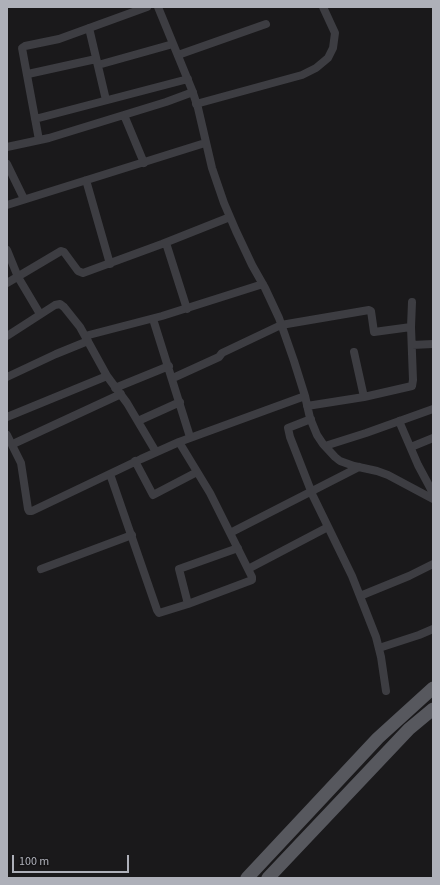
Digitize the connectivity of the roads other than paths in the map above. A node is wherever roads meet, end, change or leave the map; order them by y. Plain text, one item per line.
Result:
1 (147, 7) edge
2 (158, 7) edge
3 (323, 7) edge
4 (266, 24) dead end
5 (89, 28) junction
6 (173, 44) junction
7 (178, 54) junction
8 (97, 62) junction
9 (28, 74) junction
10 (188, 79) junction
11 (193, 92) junction
12 (106, 100) junction
13 (196, 104) junction
14 (124, 115) junction
15 (35, 119) junction
16 (39, 140) junction
17 (205, 143) junction
18 (7, 147) edge
19 (144, 163) junction
20 (7, 164) edge
21 (86, 180) junction
22 (24, 199) junction
23 (7, 205) edge
24 (230, 217) junction
25 (166, 243) junction
26 (7, 250) edge
27 (110, 264) junction
28 (18, 277) junction
29 (7, 283) edge
30 (263, 284) junction
31 (412, 302) dead end
32 (187, 309) junction
33 (40, 314) junction
34 (154, 319) junction
35 (281, 325) junction
36 (411, 327) junction
37 (7, 336) edge
38 (86, 338) junction
39 (433, 344) edge
40 (412, 345) junction
41 (354, 352) dead end
42 (169, 366) junction
43 (107, 376) junction
44 (7, 377) edge
45 (173, 378) junction
46 (118, 391) junction
47 (305, 396) junction
48 (364, 397) junction
49 (180, 402) junction
50 (307, 406) junction
51 (433, 408) edge
52 (7, 417) edge
53 (311, 419) junction
54 (138, 421) junction
55 (399, 421) junction
56 (7, 436) edge
57 (190, 438) junction
58 (433, 438) edge
59 (179, 442) junction
60 (12, 444) junction
61 (325, 446) junction
62 (411, 447) junction
63 (156, 452) junction
64 (135, 462) junction
65 (359, 467) junction
66 (197, 472) junction
67 (110, 474) junction
68 (311, 491) junction
69 (433, 493) edge
70 (433, 500) edge
71 (328, 527) junction
72 (230, 533) junction
73 (132, 536) junction
74 (238, 548) junction
75 (433, 564) edge
76 (41, 569) dead end
77 (248, 569) junction
78 (360, 596) junction
79 (188, 604) junction
80 (433, 629) edge
81 (379, 648) junction
82 (433, 688) edge
83 (386, 691) dead end
84 (433, 709) edge
85 (433, 717) edge
86 (409, 729) junction
87 (247, 878) edge
88 (268, 878) edge

1 - 5 street
2 - 6 street
3 - 13 street
4 - 7 street
5 - 8 street
5 - 9 street
6 - 7 street
6 - 8 street
7 - 10 street
8 - 9 street
8 - 12 street
9 - 15 street
10 - 11 street
10 - 12 street
11 - 13 street
11 - 14 street
12 - 15 street
13 - 17 street
14 - 16 street
14 - 19 street
15 - 16 street
16 - 18 street
17 - 19 street
17 - 24 street
19 - 21 street
20 - 22 street
21 - 22 street
21 - 27 street
22 - 23 street
24 - 25 street
24 - 30 street
25 - 27 street
25 - 32 street
26 - 28 street
27 - 28 street
28 - 29 street
28 - 33 street
30 - 32 street
30 - 35 street
31 - 36 street
32 - 34 street
33 - 37 street
33 - 38 street
34 - 38 street
34 - 42 street
35 - 36 street
35 - 45 street
35 - 47 street
36 - 40 street
38 - 43 street
38 - 44 street
39 - 40 street
40 - 48 street
41 - 48 street
42 - 45 street
42 - 46 street
43 - 46 street
43 - 52 street
45 - 49 street
46 - 54 street
46 - 60 street
47 - 50 street
47 - 57 street
48 - 50 street
49 - 54 street
49 - 57 street
50 - 53 street
51 - 55 street
53 - 61 street
53 - 68 street
54 - 63 street
55 - 61 street
55 - 62 street
56 - 60 street
57 - 59 street
58 - 62 street
59 - 63 street
59 - 66 street
60 - 67 street
61 - 65 street
62 - 69 street
63 - 64 street
64 - 66 street
64 - 67 street
65 - 68 street
65 - 70 street
66 - 72 street
67 - 73 street
68 - 71 street
68 - 72 street
71 - 77 street
71 - 78 street
72 - 74 street
73 - 76 street
73 - 79 street
74 - 77 street
74 - 79 street
75 - 78 street
77 - 79 street
78 - 81 street
80 - 81 street
81 - 83 street
82 - 87 main road
84 - 86 main road
85 - 86 main road
86 - 88 main road

